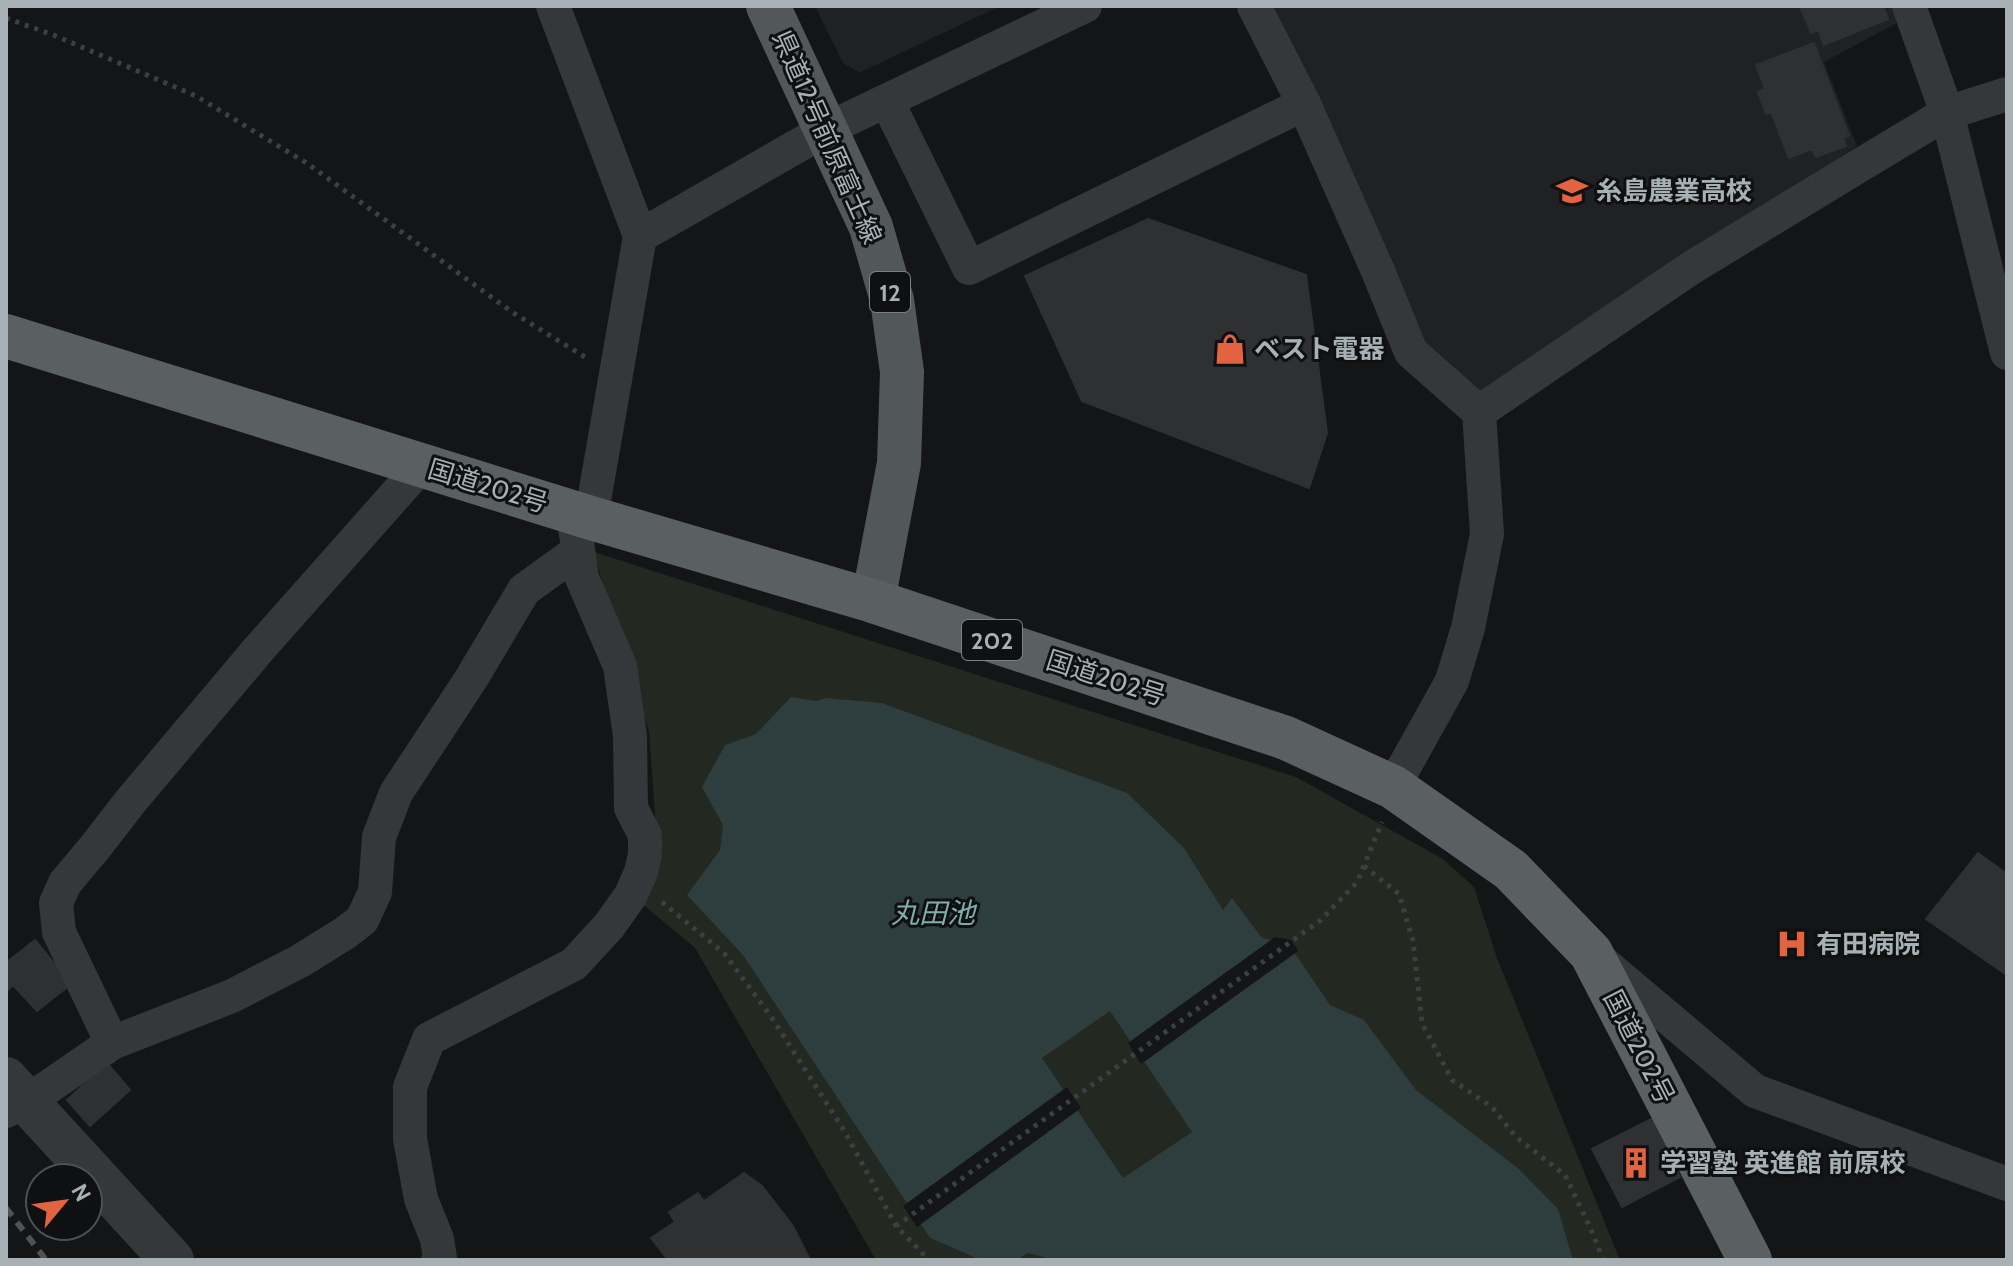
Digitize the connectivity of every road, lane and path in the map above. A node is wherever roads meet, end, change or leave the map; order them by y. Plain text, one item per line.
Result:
1 (553, 6) edge
2 (768, 6) edge
3 (1085, 6) edge
4 (1254, 6) edge
5 (1909, 6) edge
6 (6, 18) edge
7 (2007, 94) edge
8 (887, 101) junction
9 (1304, 104) junction
10 (1947, 113) junction
11 (827, 129) junction
12 (640, 236) junction
13 (6, 336) edge
14 (2007, 353) edge
15 (617, 377) junction
16 (1479, 412) junction
17 (422, 465) junction
18 (581, 527) junction
19 (873, 601) junction
20 (1393, 787) junction
21 (1364, 866) junction
22 (637, 882) junction
23 (1591, 953) junction
24 (112, 1043) junction
25 (13, 1096) edge
26 (2007, 1184) edge
27 (896, 1226) junction
28 (172, 1260) edge
29 (438, 1260) edge
30 (929, 1260) edge
31 (1603, 1260) edge
32 (1750, 1260) edge

1 - 12 street
2 - 11 main road, 県道12号前原富士線 / 12
3 - 8 street
4 - 9 street
5 - 10 street
6 - 15 path
7 - 10 street
8 - 9 street
8 - 11 street
9 - 16 street
10 - 14 street
10 - 16 street
11 - 12 street
11 - 19 main road, 県道12号前原富士線 / 12
12 - 15 street
13 - 17 highway, 国道202号 / 202
15 - 18 street
16 - 20 street
17 - 18 highway, 国道202号 / 202
17 - 24 street
18 - 19 highway, 国道202号 / 202
18 - 22 street
18 - 24 street
19 - 20 highway, 国道202号 / 202
20 - 21 path
20 - 23 highway, 国道202号 / 202
21 - 27 path
21 - 31 path
22 - 27 path
22 - 29 street
23 - 26 street
23 - 32 highway, 国道202号 / 202
24 - 25 street
25 - 28 street
27 - 30 path

